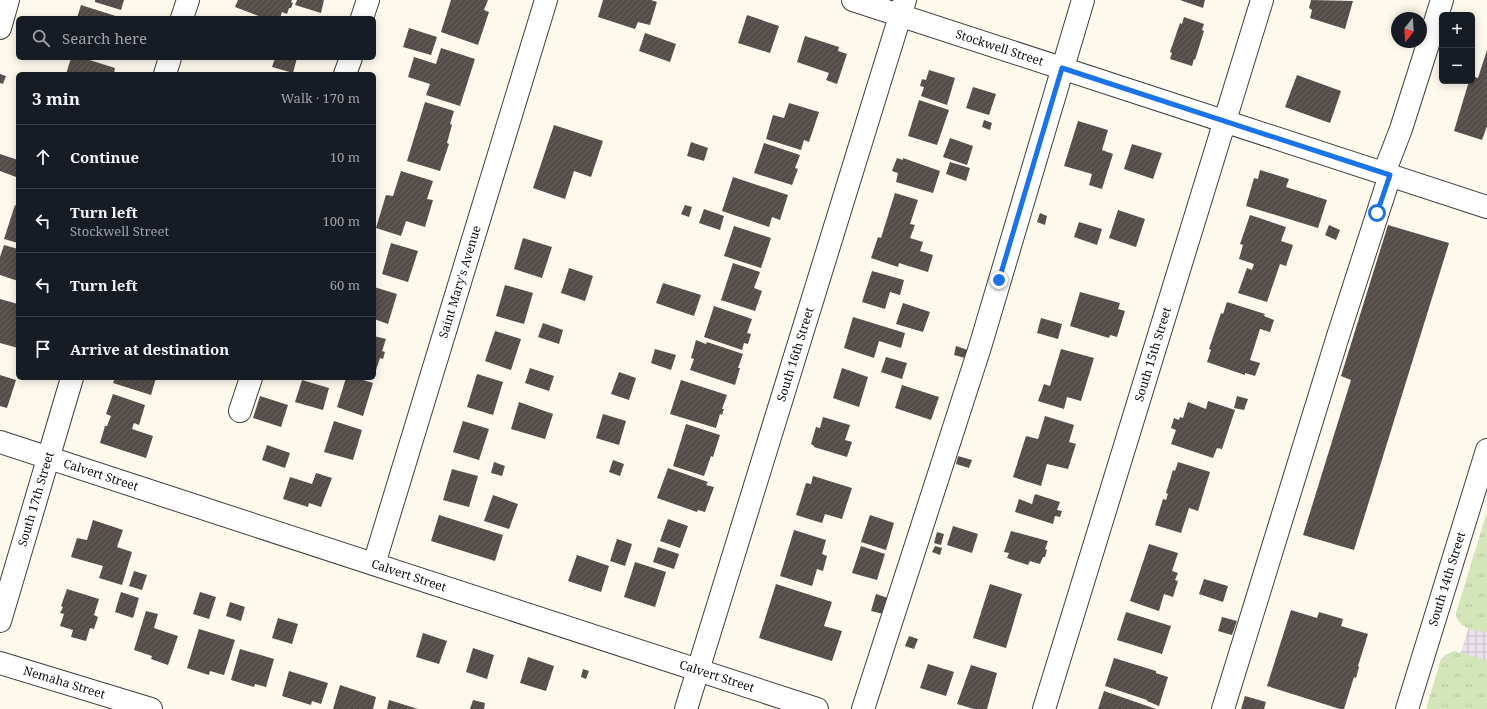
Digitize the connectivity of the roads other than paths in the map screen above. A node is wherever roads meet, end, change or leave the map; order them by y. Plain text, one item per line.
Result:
1 (8, 0) edge
2 (188, 0) edge
3 (368, 0) edge
4 (546, 0) edge
5 (854, 0) edge
6 (1083, 0) edge
7 (1262, 0) edge
8 (1442, 0) edge
9 (902, 8) edge
10 (183, 16) edge
11 (363, 16) edge
12 (0, 28) edge
13 (169, 60) edge
14 (350, 60) edge
15 (1062, 68) junction
16 (166, 72) edge
17 (347, 72) edge
18 (1225, 121) junction
19 (1387, 174) junction
20 (1487, 207) edge
21 (71, 380) edge
22 (249, 380) edge
23 (240, 411) dead end
24 (0, 442) edge
25 (1487, 450) edge
26 (48, 458) junction
27 (374, 564) junction
28 (0, 621) edge
29 (0, 663) edge
30 (698, 670) junction
31 (150, 709) edge
32 (686, 709) edge
33 (817, 709) edge
34 (863, 709) edge
35 (1044, 709) edge
36 (1223, 709) edge
37 (1407, 709) edge

1 - 12 street
2 - 10 street
3 - 11 street
4 - 27 street, Saint Mary's Avenue
5 - 9 street, Stockwell Street
6 - 15 street
7 - 18 street, South 15th Street
8 - 19 street
9 - 15 street, Stockwell Street
9 - 30 street, South 16th Street
13 - 16 street
14 - 17 street
15 - 18 street, Stockwell Street
15 - 34 street
18 - 19 street, Stockwell Street
18 - 35 street, South 15th Street
19 - 20 street, Stockwell Street
19 - 36 street
21 - 26 street, South 17th Street
22 - 23 street
24 - 26 street, Calvert Street
25 - 37 street, South 14th Street
26 - 27 street, Calvert Street
26 - 28 street, South 17th Street
27 - 30 street, Calvert Street
29 - 31 street, Nemaha Street
30 - 32 street, South 16th Street
30 - 33 street, Calvert Street

